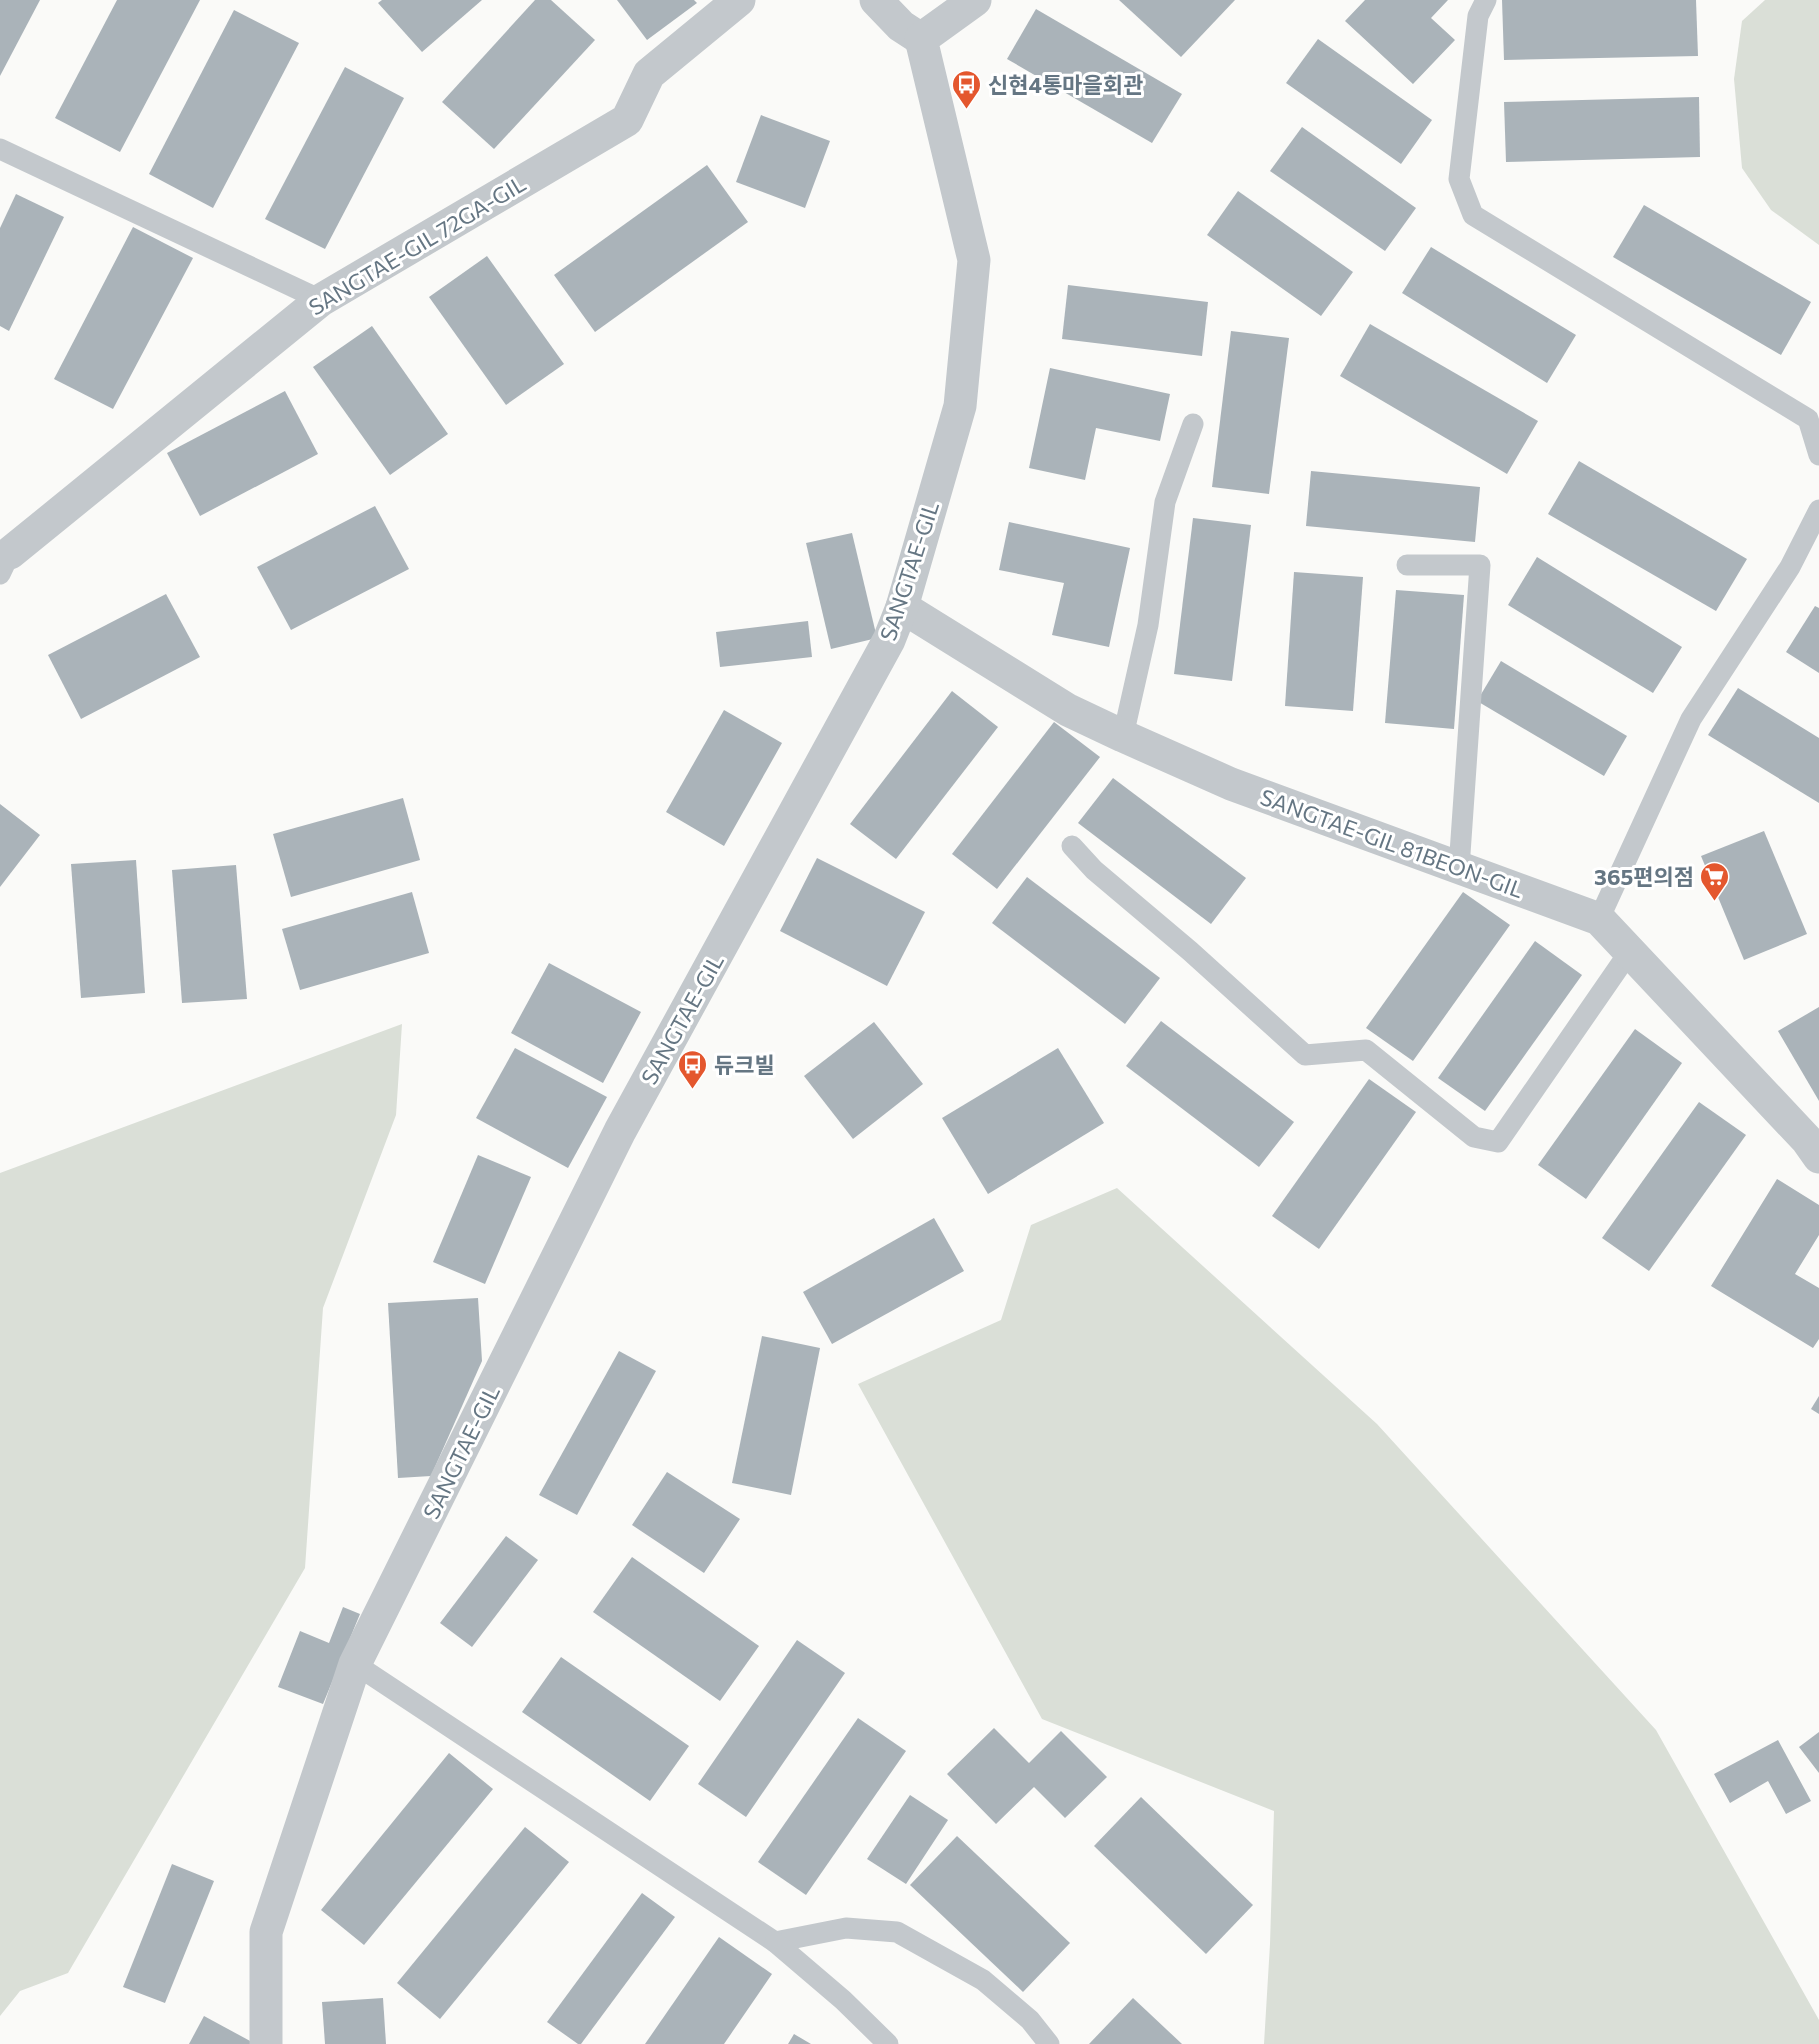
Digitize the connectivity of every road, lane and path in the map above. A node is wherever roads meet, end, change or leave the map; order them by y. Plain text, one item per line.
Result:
1 (739, 0) edge
2 (876, 0) edge
3 (975, 0) edge
4 (1486, 0) edge
5 (921, 39) junction
6 (0, 149) edge
7 (321, 300) junction
8 (1192, 424) dead end
9 (1819, 455) edge
10 (1819, 510) edge
11 (3, 560) edge
12 (1407, 565) dead end
13 (902, 607) junction
14 (1123, 736) junction
15 (1072, 846) dead end
16 (1460, 868) junction
17 (1599, 919) junction
18 (1630, 951) junction
19 (1819, 1157) edge
20 (355, 1664) junction
21 (775, 1942) junction
22 (266, 2044) edge
23 (888, 2044) edge
24 (1049, 2044) edge

1 - 7 street, SANGTAE-GIL 72GA-GIL
2 - 5 street
3 - 5 street
4 - 9 lane
5 - 13 street, SANGTAE-GIL
6 - 7 lane
7 - 11 street, SANGTAE-GIL 72GA-GIL
8 - 14 lane
10 - 17 lane
12 - 16 lane
13 - 14 street, SANGTAE-GIL 81BEON-GIL
13 - 20 street, SANGTAE-GIL
14 - 16 street, SANGTAE-GIL 81BEON-GIL
15 - 18 lane
16 - 17 street, SANGTAE-GIL 81BEON-GIL
17 - 18 street, SANGTAE-GIL 81BEON-GIL
18 - 19 street, SANGTAE-GIL 81BEON-GIL
20 - 21 lane
20 - 22 street, SANGTAE-GIL
21 - 23 lane
21 - 24 lane

